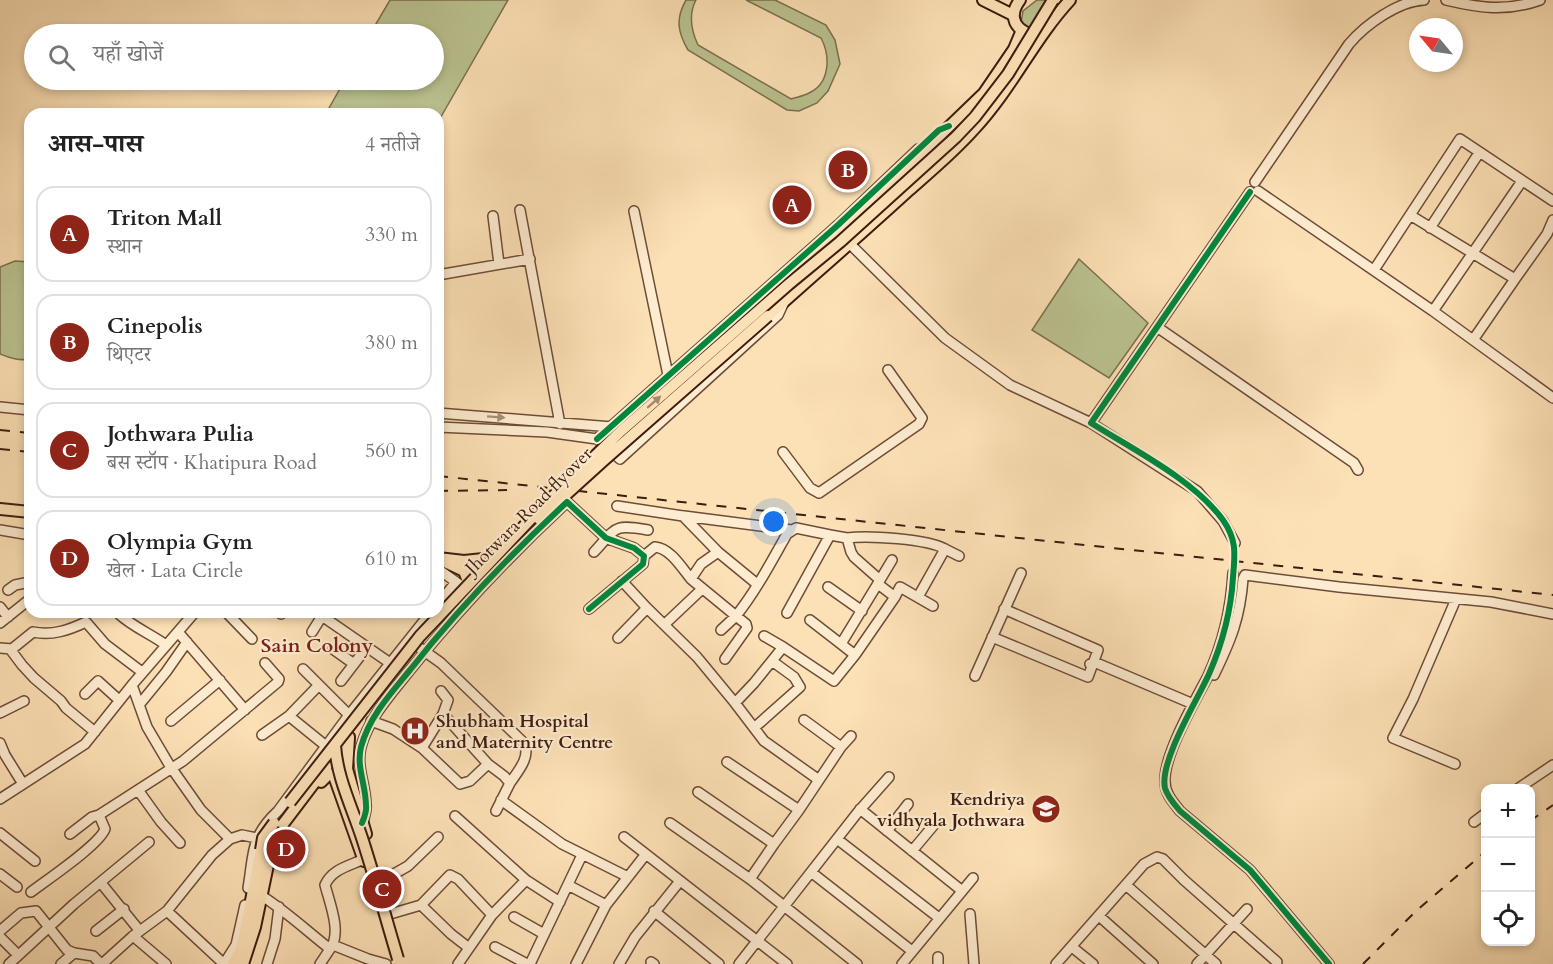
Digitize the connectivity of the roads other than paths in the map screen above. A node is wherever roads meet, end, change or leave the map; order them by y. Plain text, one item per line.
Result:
1 (983, 0) edge
2 (1020, 0) edge
3 (1052, 0) edge
4 (1070, 0) edge
5 (1420, 0) edge
6 (1424, 0) edge
7 (1446, 0) edge
8 (1535, 2) edge
9 (1013, 15) junction
10 (1055, 15) junction
11 (1022, 30) junction
12 (1042, 33) junction
13 (949, 126) junction
14 (1479, 153) junction
15 (1522, 181) junction
16 (1254, 188) junction
17 (1553, 201) edge
18 (520, 210) dead end
19 (634, 211) dead end
20 (1410, 215) junction
21 (493, 216) dead end
22 (1553, 220) edge
23 (1430, 228) junction
24 (850, 244) junction
25 (1471, 254) junction
26 (530, 260) junction
27 (499, 264) junction
28 (1374, 270) junction
29 (444, 274) edge
30 (1515, 279) junction
31 (789, 284) junction
32 (785, 300) junction
33 (1433, 311) junction
34 (1157, 327) junction
35 (1473, 340) junction
36 (888, 370) dead end
37 (668, 375) junction
38 (1553, 398) edge
39 (0, 407) edge
40 (24, 409) edge
41 (444, 414) edge
42 (1091, 423) junction
43 (560, 424) junction
44 (444, 427) edge
45 (547, 427) junction
46 (612, 427) junction
47 (597, 439) junction
48 (783, 452) dead end
49 (1358, 470) dead end
50 (617, 506) dead end
51 (0, 509) edge
52 (24, 511) edge
53 (683, 516) junction
54 (0, 530) edge
55 (648, 530) dead end
56 (792, 530) junction
57 (24, 534) edge
58 (830, 535) junction
59 (606, 538) junction
60 (847, 538) junction
61 (1235, 543) tunnel mouth
62 (945, 549) junction
63 (594, 552) dead end
64 (718, 552) junction
65 (644, 556) junction
66 (959, 556) dead end
67 (492, 558) junction
68 (444, 559) edge
69 (892, 560) dead end
70 (444, 561) edge
71 (444, 573) edge
72 (1021, 573) dead end
73 (1233, 573) tunnel mouth
74 (691, 579) junction
75 (622, 581) junction
76 (456, 582) junction
77 (879, 582) junction
78 (24, 583) edge
79 (757, 584) junction
80 (828, 587) dead end
81 (471, 589) junction
82 (702, 589) junction
83 (8, 590) dead end
84 (444, 597) edge
85 (895, 597) junction
86 (918, 597) junction
87 (1456, 599) junction
88 (24, 604) edge
89 (933, 606) dead end
90 (0, 607) edge
91 (647, 608) junction
92 (589, 609) dead end
93 (1005, 609) junction
94 (862, 611) junction
95 (787, 613) dead end
96 (444, 614) edge
97 (1553, 614) edge
98 (736, 616) junction
99 (83, 618) edge
100 (123, 618) edge
101 (190, 618) edge
102 (232, 618) edge
103 (321, 618) edge
104 (328, 618) edge
105 (427, 618) edge
106 (440, 618) edge
107 (4, 620) edge
108 (810, 620) dead end
109 (86, 622) junction
110 (665, 624) junction
111 (721, 630) dead end
112 (178, 632) junction
113 (312, 632) dead end
114 (764, 636) dead end
115 (992, 637) junction
116 (618, 638) dead end
117 (252, 639) dead end
118 (409, 640) junction
119 (187, 642) junction
120 (841, 644) junction
121 (166, 645) junction
122 (367, 647) junction
123 (783, 647) junction
124 (3, 648) edge
125 (333, 649) dead end
126 (425, 651) junction
127 (855, 655) junction
128 (725, 659) dead end
129 (772, 661) junction
130 (1094, 662) junction
131 (265, 663) dead end
132 (390, 663) junction
133 (354, 664) junction
134 (303, 669) dead end
135 (142, 672) junction
136 (975, 676) dead end
137 (1213, 677) dead end
138 (220, 680) junction
139 (341, 681) dead end
140 (132, 685) junction
141 (319, 686) junction
142 (441, 691) dead end
143 (84, 694) dead end
144 (24, 700) dead end
145 (119, 700) junction
146 (735, 703) junction
147 (1192, 704) junction
148 (139, 705) junction
149 (245, 710) junction
150 (0, 712) edge
151 (443, 714) junction
152 (349, 715) junction
153 (289, 716) junction
154 (804, 720) dead end
155 (171, 721) dead end
156 (371, 721) junction
157 (754, 728) junction
158 (95, 732) junction
159 (262, 735) dead end
160 (851, 736) dead end
161 (349, 737) junction
162 (1, 746) edge
163 (331, 746) junction
164 (842, 747) junction
165 (422, 748) junction
166 (727, 762) dead end
167 (488, 764) junction
168 (1455, 764) dead end
169 (1553, 765) edge
170 (172, 769) junction
171 (889, 777) dead end
172 (819, 780) junction
173 (510, 783) junction
174 (22, 784) junction
175 (1526, 784) edge
176 (138, 790) junction
177 (698, 792) dead end
178 (303, 795) junction
179 (0, 799) edge
180 (501, 800) junction
181 (908, 804) dead end
182 (860, 809) junction
183 (799, 810) junction
184 (496, 811) dead end
185 (99, 815) junction
186 (455, 816) dead end
187 (1481, 816) edge
188 (361, 818) junction
189 (1474, 822) dead end
190 (670, 823) dead end
191 (277, 826) junction
192 (933, 826) dead end
193 (887, 831) junction
194 (70, 834) dead end
195 (438, 837) dead end
196 (624, 837) dead end
197 (2, 838) edge
198 (256, 838) junction
199 (230, 839) junction
200 (837, 839) junction
201 (149, 842) dead end
202 (180, 843) dead end
203 (272, 843) junction
204 (774, 844) junction
205 (912, 851) junction
206 (265, 852) junction
207 (646, 854) junction
208 (582, 855) junction
209 (364, 859) junction
210 (35, 861) dead end
211 (811, 872) junction
212 (0, 874) edge
213 (628, 877) junction
214 (973, 878) dead end
215 (750, 879) junction
216 (526, 880) junction
217 (680, 881) junction
218 (380, 882) junction
219 (102, 883) junction
220 (568, 885) junction
221 (1126, 885) junction
222 (17, 887) dead end
223 (961, 891) junction
224 (31, 892) dead end
225 (262, 896) junction
226 (560, 902) junction
227 (421, 905) junction
228 (606, 905) junction
229 (784, 906) junction
230 (279, 907) junction
231 (124, 909) junction
232 (1247, 909) dead end
233 (167, 911) junction
234 (654, 911) junction
235 (390, 914) junction
236 (970, 914) dead end
237 (492, 915) junction
238 (1099, 916) junction
239 (514, 917) dead end
240 (939, 918) junction
241 (1234, 923) junction
242 (50, 928) junction
243 (0, 931) edge
244 (96, 931) dead end
245 (136, 933) junction
246 (544, 934) junction
247 (0, 937) edge
248 (757, 940) junction
249 (332, 947) junction
250 (495, 947) dead end
251 (1072, 947) junction
252 (469, 948) junction
253 (912, 951) junction
254 (74, 953) junction
255 (18, 955) junction
256 (1205, 955) junction
257 (111, 956) junction
258 (1277, 962) dead end
259 (399, 963) edge
260 (9, 964) edge
261 (61, 964) edge
262 (101, 964) edge
263 (118, 964) edge
264 (166, 964) edge
265 (224, 964) edge
266 (233, 964) edge
267 (243, 964) edge
268 (267, 964) edge
269 (320, 964) edge
270 (386, 964) edge
271 (458, 964) edge
272 (528, 964) edge
273 (576, 964) edge
274 (619, 964) edge
275 (719, 964) edge
276 (739, 964) edge
277 (787, 964) edge
278 (857, 964) edge
279 (902, 964) edge
280 (974, 964) edge
281 (1056, 964) edge
282 (1093, 964) edge
283 (1153, 964) edge
284 (1197, 964) edge
285 (1216, 964) edge
286 (1329, 964) edge

1 - 9 main road
2 - 9 main road
3 - 10 main road
3 - 31 main road, Jhotwara Road flyover, bridge
4 - 10 main road, Jhotwara Road flyover
5 - 6 street
5 - 16 street
7 - 8 street
9 - 11 main road
10 - 12 main road, Jhotwara Road flyover
11 - 12 main road
11 - 13 main road, Jhotwara Road flyover
12 - 24 main road, Jhotwara Road flyover
13 - 31 main road, Jhotwara Road flyover
13 - 37 street
14 - 15 street
14 - 20 street
14 - 23 street
15 - 17 street
15 - 25 street
16 - 28 street
16 - 34 street
18 - 26 street
19 - 37 street
20 - 23 street
20 - 28 street
21 - 27 street
22 - 30 street
23 - 25 street
24 - 32 main road, Jhotwara Road flyover
24 - 42 street
25 - 30 street
25 - 33 street
26 - 27 street
26 - 43 street
27 - 29 street
28 - 33 street
30 - 35 street
67 -> 31 main road, Jhotwara Road flyover, bridge
32 - 47 street
32 - 161 main road, Jhotwara Road flyover, bridge
33 - 35 street
34 - 42 street
34 - 49 street
35 - 38 street
36 - 48 street
37 - 46 street
39 - 40 street
41 -> 45 street
42 - 61 street
43 - 45 street
43 - 46 street
44 - 45 street
45 - 47 street
46 - 47 street
50 - 53 street
51 - 52 main road
53 - 56 street
53 - 64 street
54 - 57 street
55 - 59 street
56 - 58 street
56 - 79 street
58 - 60 street
58 - 95 street
59 - 63 street
59 - 65 street
59 - 81 street
60 - 62 street
60 - 77 street
62 - 66 street
62 - 86 street
64 - 74 street
64 - 79 street
65 - 74 street
65 - 75 street
67 - 68 main road
67 - 81 main road, Jhotwara Road flyover, bridge
69 - 77 street
70 - 81 main road
71 - 76 street
72 - 93 street
73 - 147 street
74 - 82 street
75 - 91 street
75 - 92 street
76 - 81 street
76 - 84 street
77 - 85 street
77 - 94 street
78 - 83 street
79 - 98 street
80 - 94 street
81 - 96 main road, Jhotwara Road flyover, bridge
81 - 126 street
82 - 98 street
82 - 110 street
85 - 86 street
85 - 127 street
86 - 89 street
87 - 97 street
87 - 137 street
87 - 168 street
88 - 107 street
90 - 107 street
91 - 110 street
91 - 116 street
93 - 115 street
93 - 130 street
94 - 120 street
98 - 111 street
98 - 128 street
99 - 109 street
100 - 121 street
101 - 112 street
102 - 117 street
103 - 113 street
104 - 122 street
105 - 118 street
106 - 163 main road, Jhotwara Road flyover, bridge
108 - 120 street
109 - 124 street
109 - 135 street
110 - 146 street
112 - 119 street
112 - 121 street
114 - 123 street
115 - 130 street
115 - 136 street
118 - 126 street
118 - 132 street
119 - 138 street
119 - 148 street
120 - 127 street
121 - 135 street
122 - 132 street
122 - 133 street
123 - 127 street
123 - 129 street
124 - 158 street
125 - 133 street
126 - 156 street
126 - 173 street
129 - 146 street
129 - 157 street
130 - 147 street
131 - 149 street
132 - 152 street
133 - 139 street
134 - 141 street
135 - 140 street
138 - 149 street
138 - 155 street
140 - 145 street
140 - 148 street
141 - 152 street
141 - 153 street
142 - 151 street
143 - 145 street
144 - 150 street
145 - 158 street
146 - 157 street
147 - 286 street
148 - 170 street
149 - 170 street
151 - 165 street
151 - 167 street
152 - 163 street
153 - 159 street
153 - 163 street
154 - 164 street
156 - 165 street
156 - 188 street
157 - 172 street
158 - 174 street
160 - 164 street
161 - 178 main road, Jhotwara Road flyover
161 - 188 main road
162 - 174 street
163 - 191 main road, Jhotwara Road flyover, bridge
163 - 198 street
163 - 259 main road, bridge
164 - 172 street
165 - 167 street
166 - 183 street
167 - 173 street
169 - 175 street
170 - 176 street
170 - 199 street
171 - 182 street
172 - 183 street
173 - 180 street
174 - 179 street
176 - 185 street
176 - 202 street
177 - 204 street
178 - 191 main road
178 - 209 main road
180 - 184 street
180 - 208 street
181 - 193 street
182 - 193 street
182 - 200 street
183 - 204 street
185 - 194 street
185 - 224 street
186 - 216 street
187 - 189 street
188 - 218 main road
190 - 215 street
191 - 203 main road
191 - 206 main road, bridge
192 - 205 street
193 - 205 street
195 - 218 street
196 - 207 street
197 - 210 street
198 - 199 street
198 - 203 street
198 - 265 street
199 - 233 street
200 - 211 street
200 - 240 street
201 - 219 street
203 - 206 main road
204 - 215 street
205 - 223 street
206 - 225 main road
206 - 266 main road
207 - 213 street
207 - 217 street
208 - 213 street
208 - 220 street
209 - 249 street
209 - 259 main road
211 - 229 street
211 - 253 street
212 - 222 street
213 - 228 street
214 - 223 street
215 - 229 street
216 - 226 street
216 - 237 street
217 - 234 street
217 - 248 street
218 - 235 main road
219 - 231 street
219 - 242 street
220 - 226 street
220 - 228 street
221 - 238 street
221 - 241 street
221 - 256 street
223 - 240 street
225 - 230 street
225 - 267 main road
226 - 246 street
227 - 235 street
227 - 237 street
227 - 252 street
228 - 273 street
229 - 248 street
229 - 278 street
230 - 249 street
230 - 268 street
231 - 244 street
231 - 245 street
232 - 241 street
233 - 245 street
233 - 265 street
234 - 274 street
234 - 275 street
235 - 259 main road
236 - 280 street
237 - 252 street
238 - 251 street
238 - 283 street
239 - 246 street
240 - 253 street
241 - 256 street
241 - 258 street
242 - 243 street
242 - 254 street
242 - 255 street
245 - 257 street
245 - 264 street
246 - 272 street
247 - 255 street
248 - 276 street
248 - 277 street
249 - 269 street
249 - 270 street
250 - 272 street
251 - 281 street
251 - 282 street
252 - 271 street
253 - 279 street
254 - 261 street
254 - 262 street
255 - 260 street
256 - 284 street
256 - 285 street
257 - 262 street
257 - 263 street

